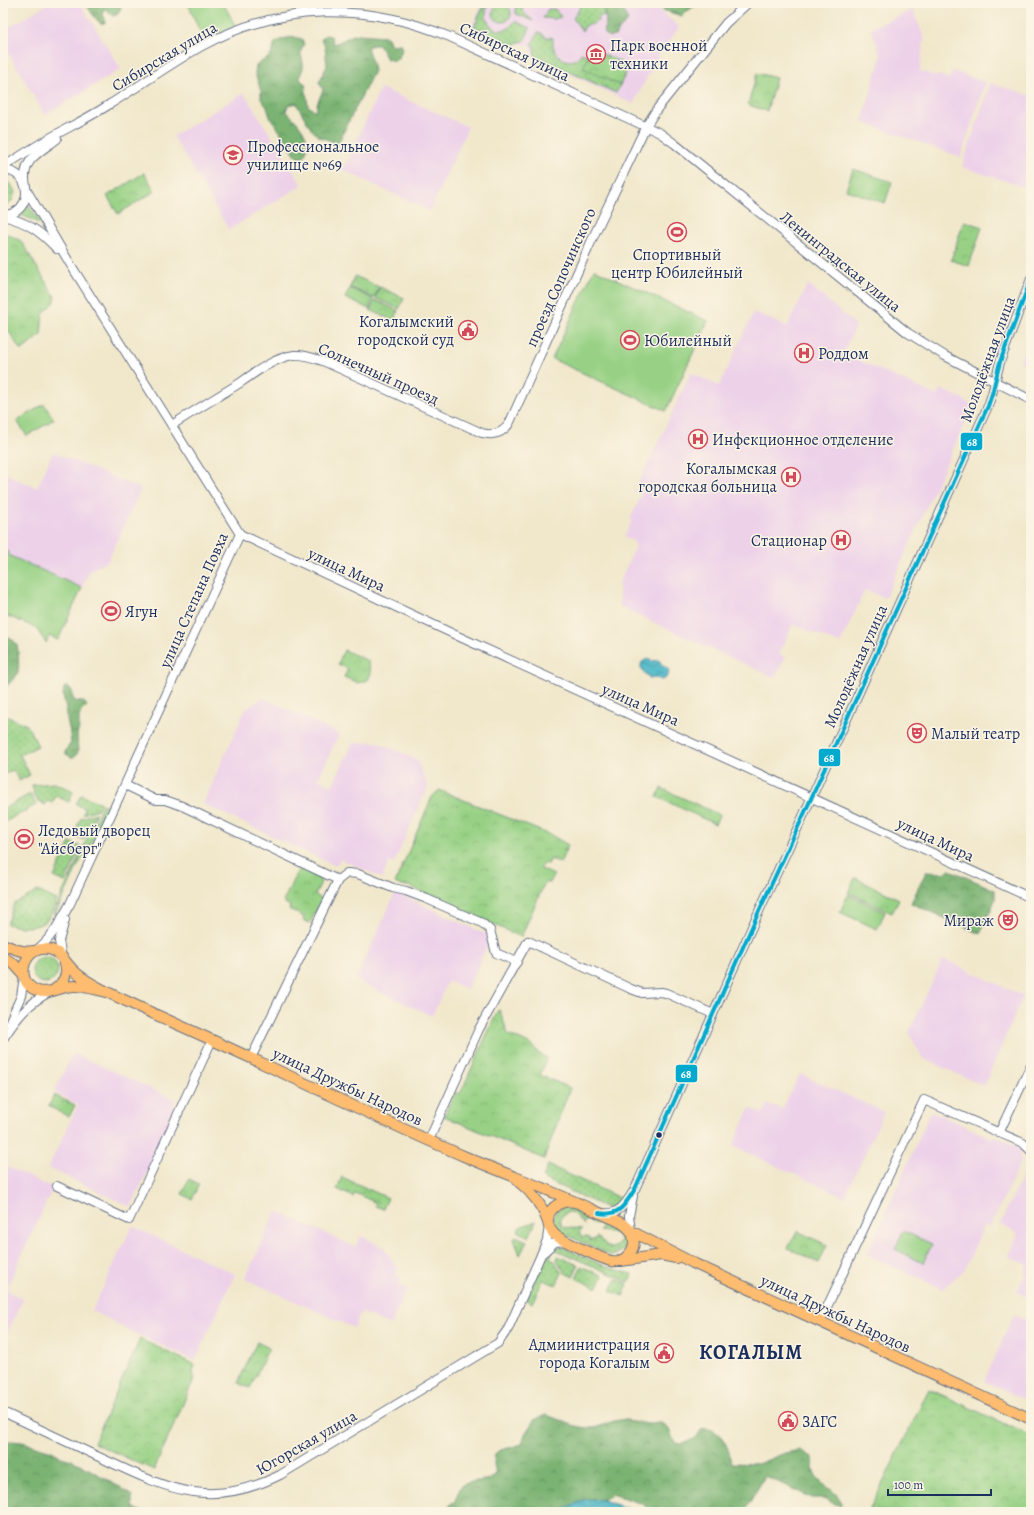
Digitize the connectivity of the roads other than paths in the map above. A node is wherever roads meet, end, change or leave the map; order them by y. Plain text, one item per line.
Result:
1 (748, 3) edge
2 (84, 120) junction
3 (646, 126) junction
4 (3, 167) edge
5 (3, 170) edge
6 (26, 188) junction
7 (3, 216) edge
8 (69, 262) junction
9 (1031, 280) edge
10 (996, 383) junction
11 (1031, 400) edge
12 (172, 425) junction
13 (495, 434) joint
14 (240, 534) junction
15 (125, 785) junction
16 (812, 797) junction
17 (338, 880) junction
18 (1031, 898) edge
19 (70, 904) junction
20 (3, 944) edge
21 (36, 951) junction
22 (3, 957) edge
23 (63, 959) junction
24 (517, 962) junction
25 (24, 976) junction
26 (53, 990) junction
27 (107, 992) junction
28 (713, 1014) junction
29 (3, 1038) edge
30 (212, 1040) junction
31 (251, 1058) junction
32 (1031, 1065) edge
33 (1000, 1133) junction
34 (429, 1140) junction
35 (1031, 1150) edge
36 (512, 1176) junction
37 (57, 1186) dead end
38 (635, 1189) junction
39 (578, 1203) junction
40 (599, 1213) junction
41 (549, 1225) junction
42 (631, 1231) junction
43 (566, 1241) junction
44 (540, 1257) junction
45 (616, 1261) junction
46 (693, 1263) junction
47 (820, 1322) junction
48 (3, 1412) edge
49 (1031, 1419) edge

1 - 3 street, проезд Сопочинского
2 - 3 street, Сибирская улица
2 - 4 street, Сибирская улица
2 - 6 street, Сибирская улица
3 - 10 street, Ленинградская улица
3 - 13 street, проезд Сопочинского
5 - 6 street, улица Степана Повха
6 - 7 street, Сибирская улица
6 - 8 street, улица Степана Повха
7 - 8 street, улица Степана Повха
8 - 12 street, улица Степана Повха
9 - 10 street, Молодёжная улица
10 - 11 street, Ленинградская улица
10 - 16 street, Молодёжная улица
12 - 13 street, Солнечный проезд
12 - 14 street, улица Степана Повха
14 - 15 street, улица Степана Повха
14 - 16 street, улица Мира
15 - 17 street
15 - 19 street, улица Степана Повха
16 - 18 street, улица Мира
16 - 28 street, Молодёжная улица
17 - 24 street
17 - 31 street
19 - 21 street
19 - 23 street
20 - 21 main road
21 - 23 main road
21 - 25 main road
22 - 25 main road
23 - 26 main road
23 - 27 main road
24 - 28 street
24 - 34 street
25 - 26 main road
25 - 29 street
26 - 27 main road
26 - 29 street
27 - 30 main road, улица Дружбы Народов
28 - 38 street, Молодёжная улица
30 - 31 main road, улица Дружбы Народов
30 - 37 street
31 - 34 main road, улица Дружбы Народов
32 - 33 street
33 - 35 street
33 - 47 street
34 - 36 main road, улица Дружбы Народов
36 - 39 main road, улица Дружбы Народов
36 - 41 main road
38 - 40 street
38 - 42 street
39 - 40 main road, улица Дружбы Народов
39 - 41 main road, улица Дружбы Народов
40 - 42 main road, улица Дружбы Народов
41 - 43 main road
41 - 44 street, Югорская улица
42 - 45 main road
42 - 46 main road, улица Дружбы Народов
43 - 44 street
43 - 45 main road
44 - 48 street, Югорская улица
45 - 46 main road
46 - 47 main road, улица Дружбы Народов
47 - 49 main road, улица Дружбы Народов

